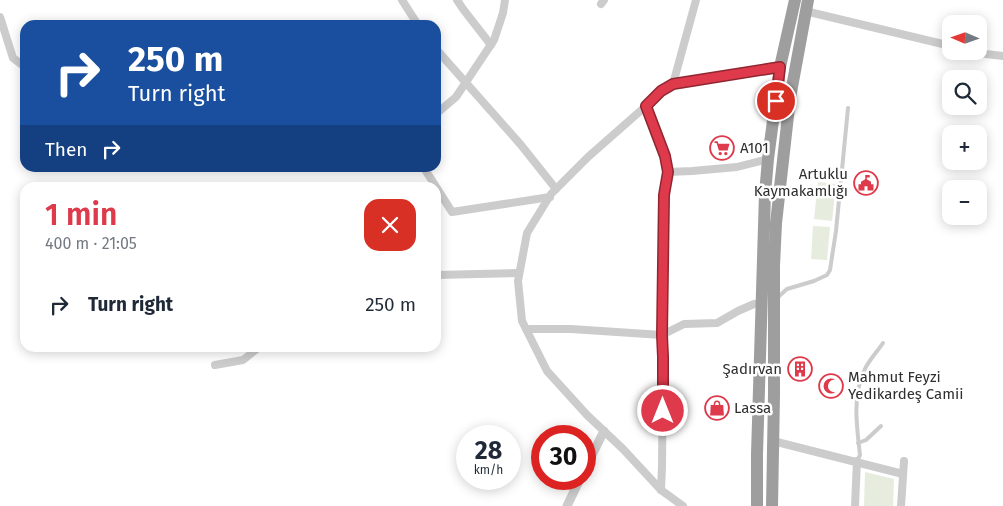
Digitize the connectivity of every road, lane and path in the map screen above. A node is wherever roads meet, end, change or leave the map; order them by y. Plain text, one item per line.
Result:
1 (402, 0) edge
2 (458, 0) edge
3 (505, 0) edge
4 (696, 0) edge
5 (796, 0) edge
6 (807, 6) edge
7 (0, 17) edge
8 (415, 20) edge
9 (942, 44) edge
10 (491, 45) junction
11 (441, 54) edge
12 (988, 54) edge
13 (1003, 56) edge
14 (20, 63) edge
15 (780, 67) junction
16 (466, 82) junction
17 (673, 84) junction
18 (646, 106) junction
19 (848, 108) dead end
20 (441, 110) edge
21 (768, 159) junction
22 (668, 172) junction
23 (556, 189) junction
24 (441, 195) edge
25 (550, 197) junction
26 (519, 273) junction
27 (441, 275) edge
28 (767, 302) junction
29 (526, 329) junction
30 (662, 335) junction
31 (884, 342) dead end
32 (253, 352) edge
33 (215, 365) dead end
34 (881, 426) dead end
35 (604, 431) junction
36 (773, 441) junction
37 (858, 443) junction
38 (596, 447) edge
39 (857, 461) junction
40 (904, 461) dead end
41 (903, 474) junction
42 (575, 490) edge
43 (661, 490) junction
44 (567, 506) edge
45 (683, 506) edge
46 (757, 506) edge
47 (772, 506) edge
48 (855, 506) edge
49 (901, 506) edge

1 - 8 street
2 - 10 street
3 - 10 street
4 - 17 street
5 - 15 highway
6 - 9 street
6 - 28 highway
7 - 14 street
10 - 16 street
11 - 16 street
12 - 13 street
15 - 17 street
15 - 21 highway
16 - 20 street
16 - 23 street
17 - 18 street
18 - 22 street
18 - 23 street
19 - 28 lane
21 - 22 street
21 - 28 highway
22 - 30 street
23 - 25 street
24 - 25 street
25 - 26 street
26 - 27 street
26 - 29 street
28 - 30 street
28 - 36 highway
28 - 46 highway
29 - 30 street
29 - 35 street
30 - 43 street
31 - 37 lane
32 - 33 street
34 - 37 lane
35 - 38 street
35 - 43 street
36 - 39 street
36 - 47 highway
37 - 39 lane
39 - 41 street
39 - 48 street
40 - 41 street
41 - 49 street
42 - 44 street
43 - 45 street

